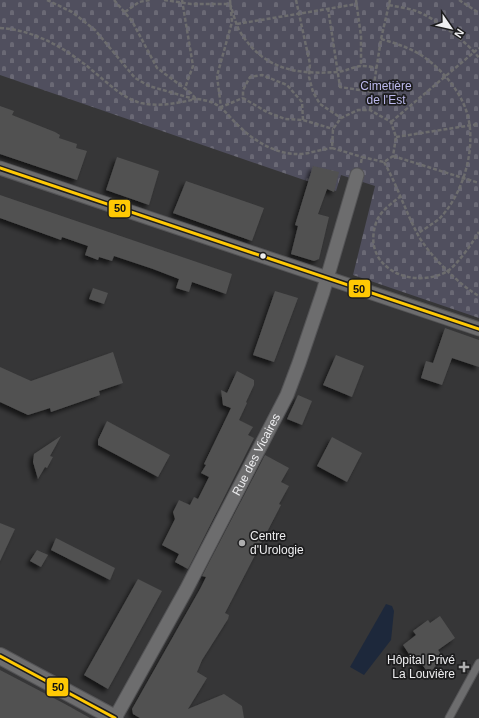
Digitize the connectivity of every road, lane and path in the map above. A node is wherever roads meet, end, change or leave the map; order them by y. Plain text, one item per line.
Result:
1 (48, 0) edge
2 (114, 0) edge
3 (150, 0) edge
4 (164, 0) edge
5 (197, 0) edge
6 (230, 0) edge
7 (296, 0) edge
8 (356, 0) edge
9 (390, 0) edge
10 (459, 0) edge
11 (183, 1) edge
12 (198, 4) junction
13 (230, 4) junction
14 (356, 4) junction
15 (389, 5) junction
16 (328, 8) junction
17 (125, 12) junction
18 (300, 13) junction
19 (479, 13) edge
20 (237, 24) junction
21 (0, 28) edge
22 (381, 39) junction
23 (479, 48) edge
24 (475, 52) junction
25 (479, 58) edge
26 (361, 66) junction
27 (377, 68) junction
28 (309, 72) junction
29 (338, 72) junction
30 (446, 76) junction
31 (185, 88) junction
32 (373, 92) junction
33 (243, 98) junction
34 (196, 99) junction
35 (221, 107) junction
36 (370, 110) junction
37 (341, 118) junction
38 (303, 120) junction
39 (391, 122) junction
40 (479, 124) edge
41 (469, 126) junction
42 (333, 129) junction
43 (396, 137) junction
44 (332, 148) junction
45 (393, 156) junction
46 (362, 157) junction
47 (384, 162) junction
48 (0, 168) edge
49 (357, 175) joint
50 (464, 178) junction
51 (479, 183) edge
52 (401, 196) junction
53 (479, 232) edge
54 (417, 234) junction
55 (447, 272) junction
56 (327, 278) junction
57 (478, 295) edge
58 (479, 330) edge
59 (0, 656) edge
60 (479, 663) edge
61 (115, 718) edge
62 (449, 718) edge

1 - 34 path
2 - 17 path
3 - 17 path
4 - 11 path
5 - 12 path
6 - 13 path
7 - 18 path
8 - 14 path
9 - 15 path
10 - 19 path
11 - 12 path
11 - 31 path
12 - 13 path
13 - 20 path
13 - 35 path
14 - 16 path
14 - 26 path
15 - 22 path
15 - 24 path
16 - 18 path
16 - 29 path
17 - 31 path
18 - 20 path
18 - 28 path
20 - 28 path
21 - 34 path
22 - 27 path
22 - 30 path
23 - 24 path
24 - 25 path
24 - 30 path
26 - 27 path
26 - 29 path
27 - 32 path
28 - 29 path
28 - 37 path
29 - 32 path
30 - 39 path
30 - 41 path
31 - 34 path
32 - 36 path
33 - 35 path
33 - 38 path
33 - 38 path
34 - 35 path
35 - 44 path
36 - 37 path
36 - 39 path
37 - 42 path
38 - 42 path
39 - 43 path
40 - 41 path
41 - 43 path
41 - 50 path
42 - 44 path
43 - 45 path
44 - 46 path
45 - 47 path
45 - 50 path
46 - 47 path
46 - 49 path
47 - 52 path
48 - 56 street
49 - 56 street, Rue des Vicaires
50 - 51 path
50 - 54 path
52 - 54 path
52 - 55 path
53 - 55 path
54 - 55 path
55 - 57 path
56 - 58 street
56 - 61 street, Rue des Vicaires
59 - 61 street
60 - 62 lane

